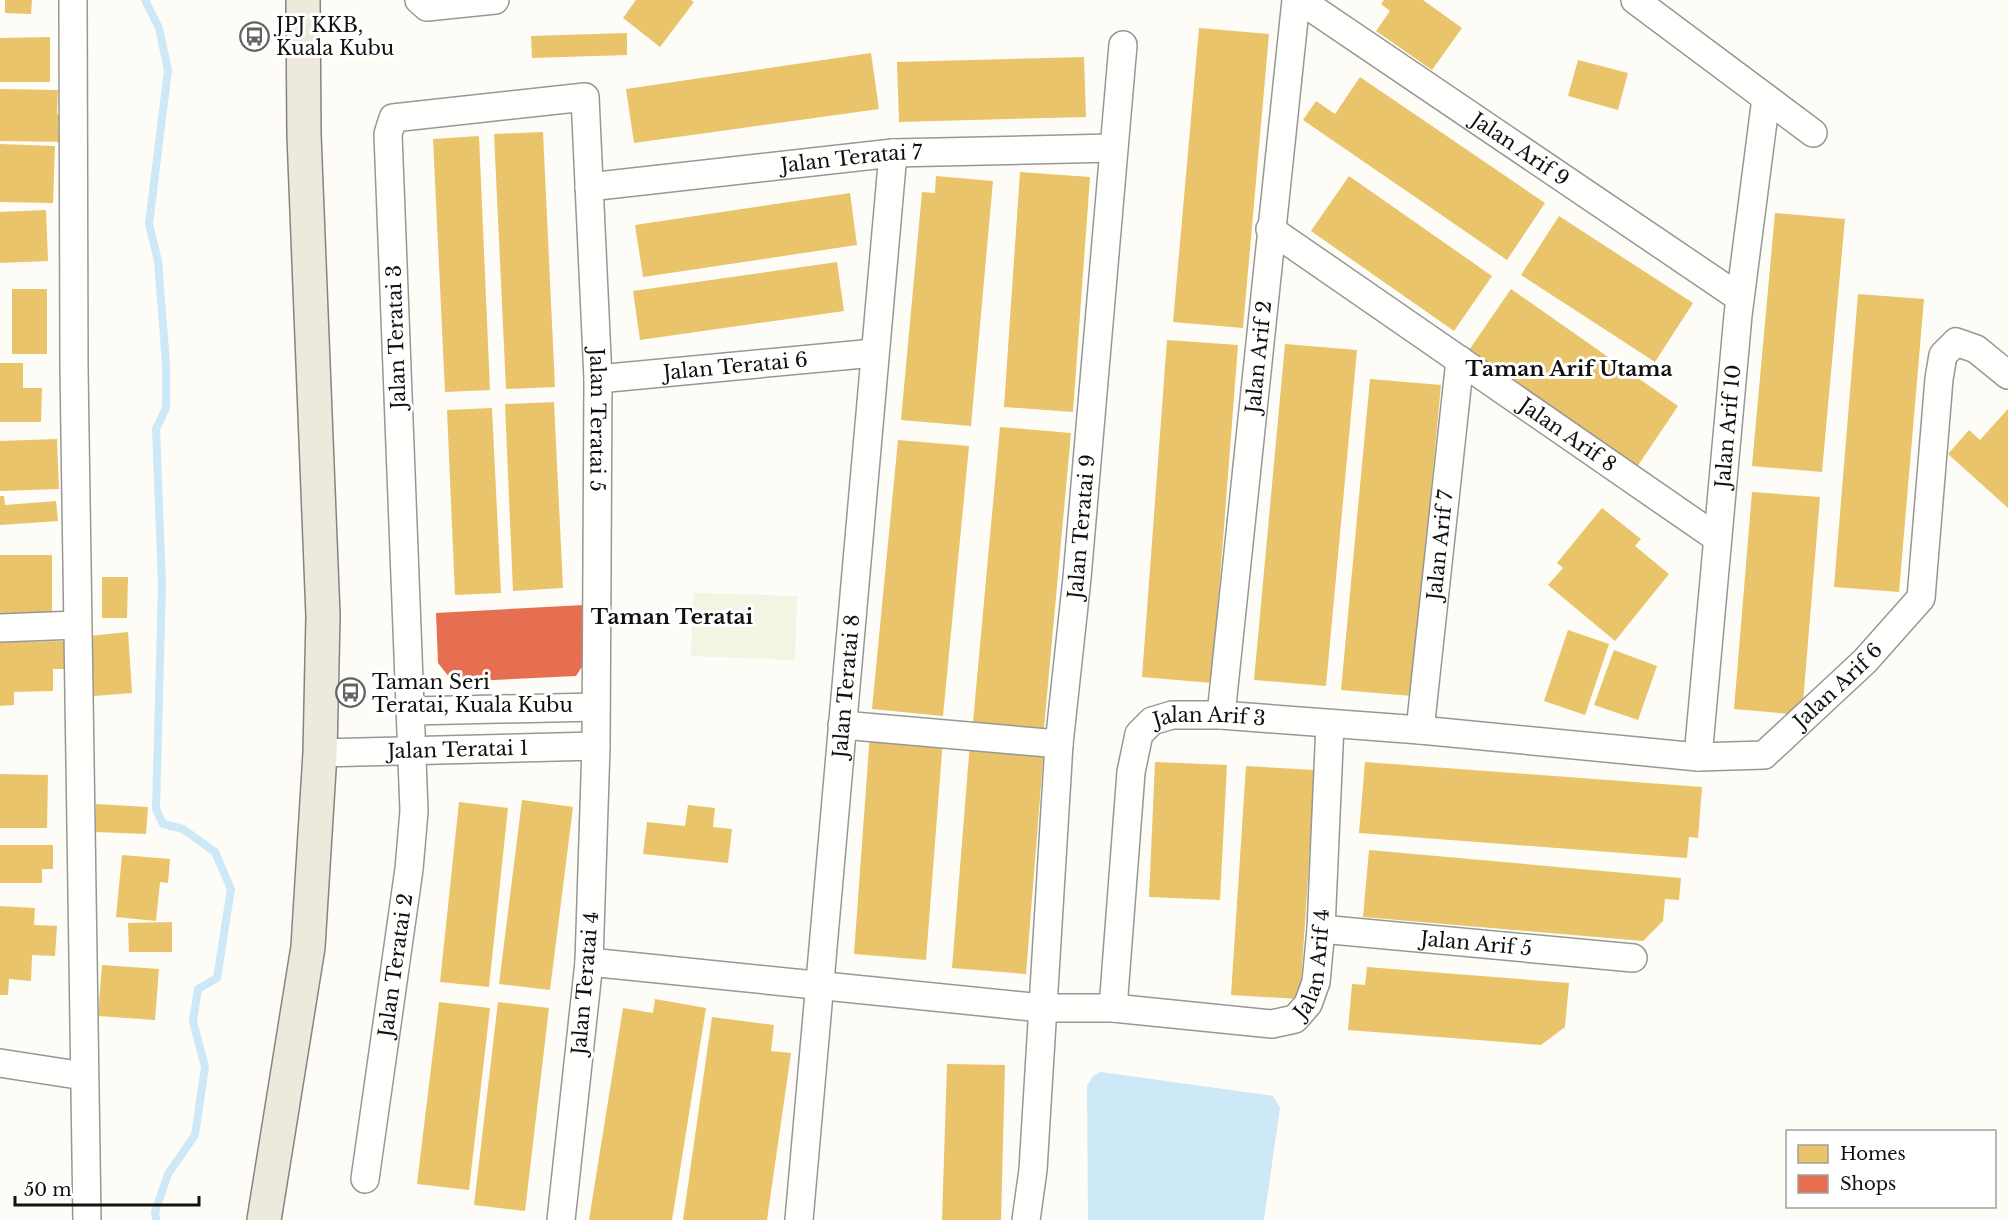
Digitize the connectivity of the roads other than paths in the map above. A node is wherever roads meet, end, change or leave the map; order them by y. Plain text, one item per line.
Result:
1 (73, 0) edge
2 (303, 0) edge
3 (419, 0) edge
4 (495, 0) edge
5 (1298, 0) edge
6 (1635, 0) edge
7 (1123, 45) dead end
8 (585, 97) joint
9 (1766, 98) junction
10 (1814, 133) dead end
11 (1113, 148) junction
12 (893, 153) junction
13 (589, 187) junction
14 (1270, 229) junction
15 (1740, 298) junction
16 (874, 353) junction
17 (1460, 360) junction
18 (2008, 375) edge
19 (598, 379) junction
20 (1717, 538) junction
21 (77, 625) junction
22 (0, 628) edge
23 (596, 707) junction
24 (411, 711) junction
25 (1221, 715) junction
26 (1330, 724) junction
27 (842, 725) junction
28 (1420, 730) junction
29 (1059, 744) junction
30 (596, 746) junction
31 (413, 751) junction
32 (320, 753) junction
33 (1698, 757) junction
34 (1321, 928) junction
35 (1633, 958) dead end
36 (589, 962) junction
37 (819, 986) junction
38 (1042, 1008) junction
39 (1113, 1008) junction
40 (0, 1063) edge
41 (84, 1076) junction
42 (365, 1179) dead end
43 (87, 1220) edge
44 (264, 1220) edge
45 (561, 1220) edge
46 (799, 1220) edge
47 (1026, 1220) edge

1 - 21 street
2 - 32 main road
3 - 4 street
5 - 14 street, Jalan Arif 2
5 - 15 street, Jalan Arif 9
6 - 9 street
7 - 11 street, Jalan Teratai 9
8 - 13 street, Jalan Teratai 5
8 - 24 street, Jalan Teratai 3
9 - 10 street
9 - 15 street, Jalan Arif 10
11 - 12 street, Jalan Teratai 7
11 - 29 street, Jalan Teratai 9
12 - 13 street, Jalan Teratai 7
12 - 16 street, Jalan Teratai 8
13 - 19 street, Jalan Teratai 5
14 - 17 street, Jalan Arif 8
14 - 25 street, Jalan Arif 2
15 - 20 street, Jalan Arif 10
16 - 19 street, Jalan Teratai 6
16 - 27 street, Jalan Teratai 8
17 - 20 street, Jalan Arif 8
17 - 28 street, Jalan Arif 7
18 - 33 street, Jalan Arif 6
19 - 23 street, Jalan Teratai 5
20 - 33 street, Jalan Arif 10
21 - 22 street
21 - 41 street
23 - 24 street
23 - 30 street, Jalan Teratai 5
24 - 31 street, Jalan Teratai 3
25 - 26 street, Jalan Arif 3
25 - 39 street, Jalan Arif 3
26 - 28 street, Jalan Arif 3
26 - 34 street, Jalan Arif 4
27 - 29 street
27 - 37 street, Jalan Teratai 8
28 - 33 street, Jalan Arif 6
29 - 38 street, Jalan Teratai 9
30 - 31 street, Jalan Teratai 1
30 - 36 street, Jalan Teratai 4
31 - 32 street, Jalan Teratai 1
31 - 42 street, Jalan Teratai 2
32 - 44 main road
34 - 35 street, Jalan Arif 5
34 - 39 street, Jalan Arif 4
36 - 37 street, Jalan Arif 4
36 - 45 street, Jalan Teratai 4
37 - 38 street, Jalan Arif 4
37 - 46 street, Jalan Teratai 8
38 - 39 street, Jalan Arif 4
38 - 47 street, Jalan Teratai 9
40 - 41 street
41 - 43 street

